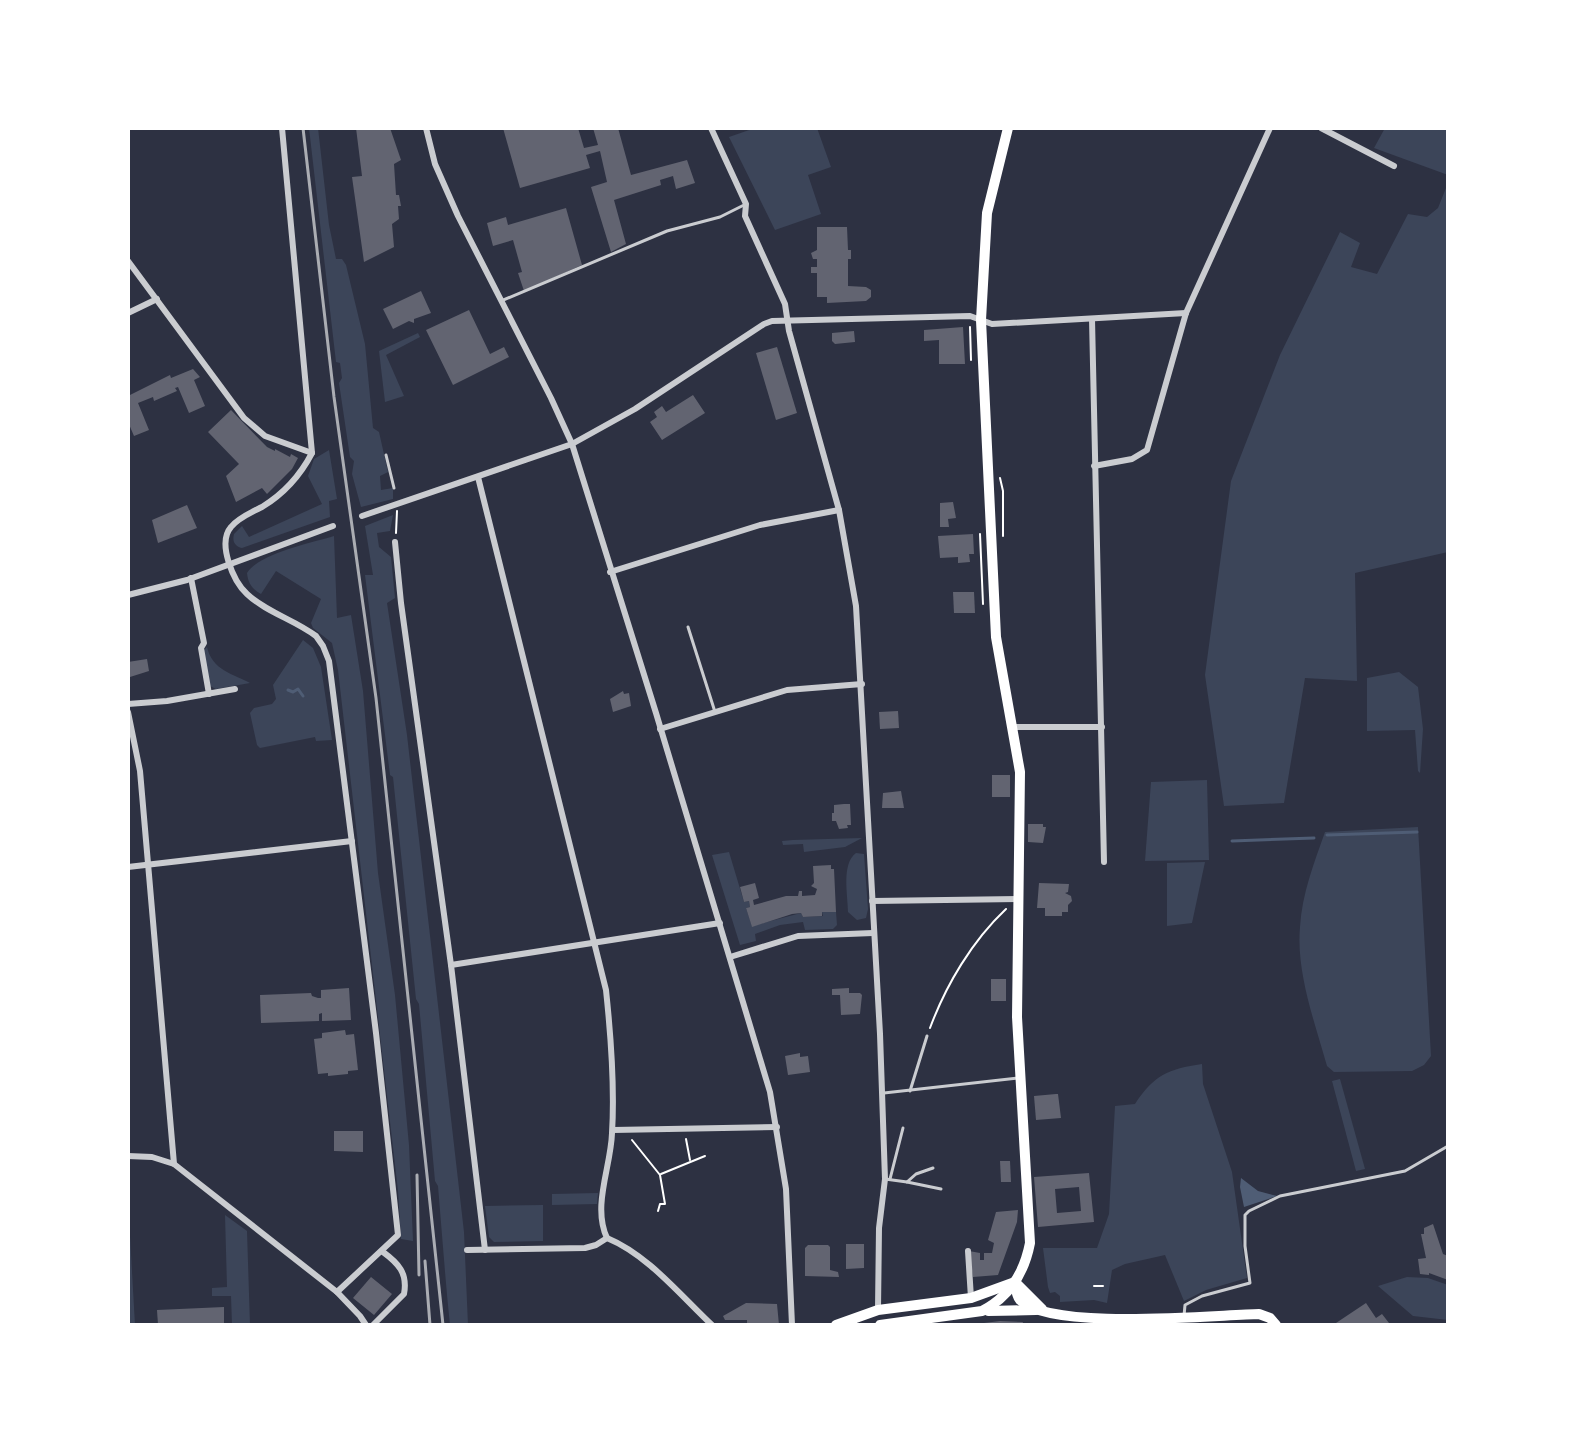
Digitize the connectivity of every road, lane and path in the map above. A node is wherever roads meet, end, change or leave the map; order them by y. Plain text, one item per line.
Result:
1 (282, 128) edge
2 (426, 128) edge
3 (711, 128) edge
4 (1008, 128) edge
5 (1270, 128) edge
6 (1321, 128) edge
7 (1394, 166) dead end
8 (746, 204) junction
9 (128, 261) edge
10 (157, 299) junction
11 (501, 301) junction
12 (128, 313) edge
13 (1186, 313) junction
14 (1092, 319) junction
15 (786, 320) junction
16 (981, 320) junction
17 (572, 444) junction
18 (312, 453) junction
19 (386, 455) dead end
20 (1094, 466) junction
21 (998, 472) dead end
22 (478, 477) junction
23 (394, 488) dead end
24 (839, 510) junction
25 (362, 516) dead end
26 (397, 516) dead end
27 (333, 526) dead end
28 (395, 542) joint
29 (1001, 547) dead end
30 (229, 563) junction
31 (610, 572) junction
32 (191, 578) junction
33 (128, 595) edge
34 (688, 627) dead end
35 (862, 684) junction
36 (235, 689) dead end
37 (209, 694) junction
38 (128, 704) edge
39 (128, 712) edge
40 (715, 712) junction
41 (1013, 727) junction
42 (1102, 727) junction
43 (660, 729) junction
44 (352, 841) junction
45 (1104, 862) dead end
46 (147, 864) junction
47 (128, 867) edge
48 (1018, 899) junction
49 (872, 901) junction
50 (720, 923) junction
51 (873, 933) junction
52 (596, 942) junction
53 (730, 957) junction
54 (451, 965) junction
55 (927, 1036) joint
56 (1019, 1078) junction
57 (910, 1091) junction
58 (881, 1093) junction
59 (777, 1127) junction
60 (903, 1128) dead end
61 (613, 1130) junction
62 (622, 1130) junction
63 (685, 1131) junction
64 (1448, 1146) edge
65 (128, 1156) edge
66 (705, 1156) dead end
67 (690, 1161) junction
68 (174, 1164) junction
69 (933, 1168) dead end
70 (660, 1175) junction
71 (888, 1179) junction
72 (907, 1182) junction
73 (941, 1189) dead end
74 (658, 1211) dead end
75 (607, 1238) junction
76 (467, 1250) dead end
77 (485, 1250) junction
78 (968, 1251) dead end
79 (383, 1252) junction
80 (1015, 1282) junction
81 (1094, 1286) dead end
82 (1103, 1286) dead end
83 (337, 1292) junction
84 (971, 1298) junction
85 (878, 1310) junction
86 (982, 1311) junction
87 (1043, 1311) junction
88 (1184, 1316) junction
89 (366, 1325) edge
90 (373, 1325) edge
91 (712, 1325) edge
92 (792, 1325) edge
93 (836, 1325) edge
94 (880, 1325) edge
95 (1276, 1325) edge

1 - 18 street
2 - 11 street
3 - 8 street
4 - 16 main road
5 - 13 street
6 - 7 street
8 - 11 lane
8 - 15 street
9 - 10 street
10 - 12 street
10 - 18 street
11 - 17 street
13 - 14 street
13 - 20 street
14 - 16 street
14 - 20 street
15 - 16 street
15 - 17 street
15 - 24 street
16 - 41 main road
17 - 22 street
17 - 31 street
18 - 30 street
19 - 23 lane
20 - 42 street
21 - 29 path
22 - 25 street
22 - 52 street
24 - 31 street
24 - 35 street
26 - 28 path
27 - 30 street
28 - 54 street
30 - 32 street
30 - 44 street
31 - 43 street
32 - 33 street
32 - 37 street
34 - 40 lane
35 - 40 street
35 - 49 street
36 - 37 street
37 - 38 street
39 - 46 street
40 - 43 street
41 - 42 street
41 - 48 main road
42 - 45 street
43 - 50 street
44 - 46 street
44 - 79 street
46 - 47 street
46 - 68 street
48 - 49 street
48 - 55 path
48 - 56 main road
49 - 51 street
50 - 52 street
50 - 53 street
51 - 53 street
51 - 58 street
52 - 54 street
52 - 61 street
53 - 59 street
54 - 77 street
55 - 57 lane
56 - 57 lane
56 - 80 main road
57 - 58 lane
58 - 71 street
59 - 63 street
59 - 92 street
60 - 71 lane
61 - 62 street
61 - 75 street
62 - 63 street
62 - 70 path
63 - 67 path
64 - 88 lane
65 - 68 street
66 - 67 path
67 - 70 path
68 - 83 street
69 - 72 lane
70 - 74 path
71 - 72 lane
71 - 85 street
72 - 73 lane
75 - 77 street
75 - 91 street
76 - 77 street
78 - 84 street
79 - 83 street
79 - 90 street
80 - 84 main road
80 - 86 main road
80 - 87 main road
81 - 82 path
83 - 89 street
84 - 85 main road
85 - 93 main road
86 - 87 main road
86 - 94 main road
87 - 88 main road
88 - 95 main road

